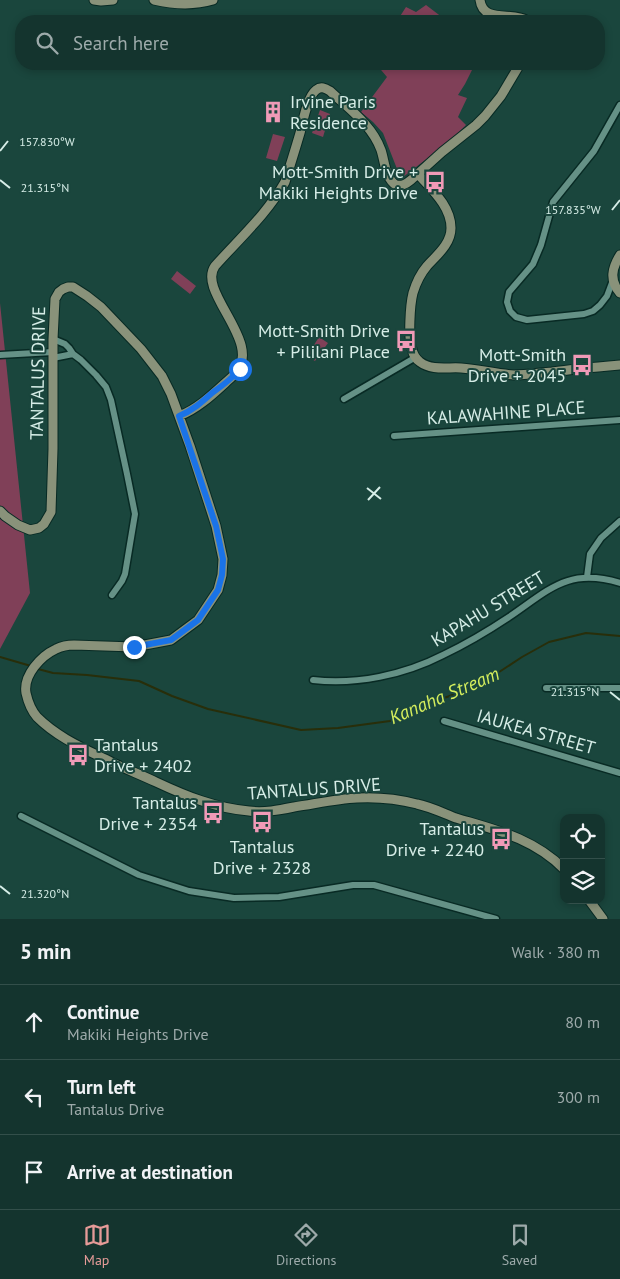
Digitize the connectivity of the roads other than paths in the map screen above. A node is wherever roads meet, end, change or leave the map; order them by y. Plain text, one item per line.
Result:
1 (94, 0) edge
2 (113, 0) edge
3 (154, 0) edge
4 (213, 0) edge
5 (480, 0) edge
6 (491, 15) edge
7 (516, 70) edge
8 (620, 105) edge
9 (418, 174) junction
10 (620, 255) edge
11 (613, 280) junction
12 (620, 293) edge
13 (53, 339) junction
14 (73, 354) junction
15 (0, 355) edge
16 (53, 355) junction
17 (416, 357) junction
18 (620, 365) edge
19 (344, 399) dead end
20 (179, 416) junction
21 (620, 420) edge
22 (394, 436) dead end
23 (0, 510) edge
24 (620, 521) edge
25 (587, 577) junction
26 (620, 582) edge
27 (112, 595) dead end
28 (313, 680) dead end
29 (546, 688) dead end
30 (620, 688) edge
31 (444, 721) dead end
32 (620, 772) edge
33 (21, 816) dead end
34 (560, 866) edge
35 (592, 904) edge
36 (496, 919) edge
37 (603, 919) edge

1 - 2 street
3 - 4 street
5 - 6 street
7 - 9 street
8 - 11 street
9 - 17 street
9 - 20 street
10 - 11 street
11 - 12 street
13 - 14 street
13 - 16 street, TANTALUS DRIVE
13 - 20 street, TANTALUS DRIVE
14 - 16 street
14 - 27 street
15 - 16 street
16 - 23 street, TANTALUS DRIVE
17 - 18 street
17 - 19 street
20 - 34 street, TANTALUS DRIVE
21 - 22 street, KALAWAHINE PLACE
24 - 25 street
25 - 26 street, KAPAHU STREET
25 - 28 street, KAPAHU STREET
29 - 30 street
31 - 32 street, IAUKEA STREET
33 - 36 street
35 - 37 street

